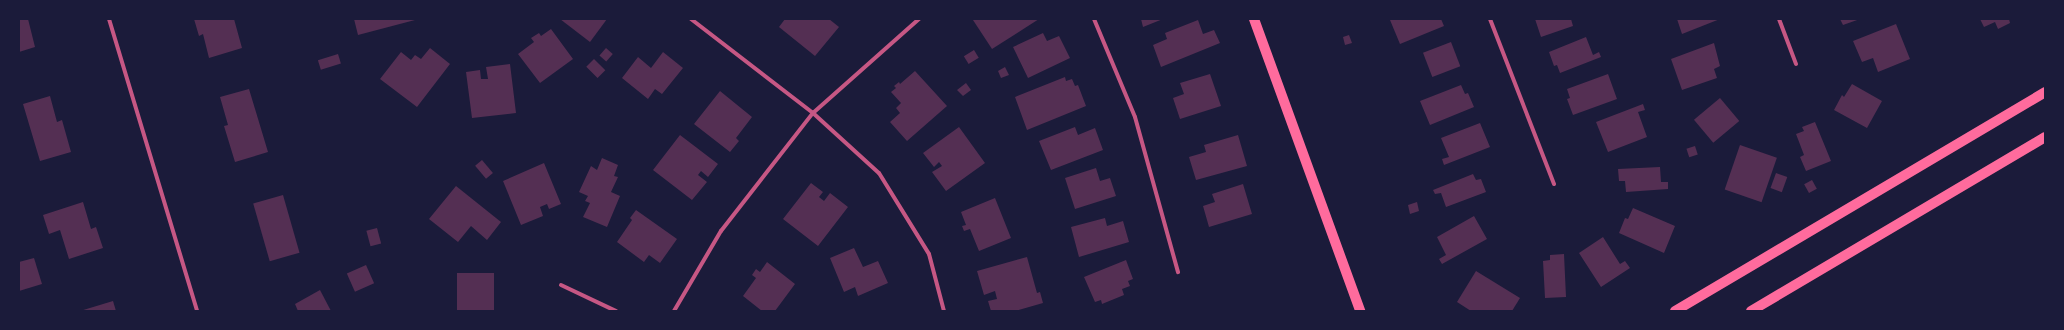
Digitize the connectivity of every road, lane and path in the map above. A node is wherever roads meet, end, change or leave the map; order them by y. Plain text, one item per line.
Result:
1 (109, 19) edge
2 (691, 19) edge
3 (919, 19) edge
4 (1094, 19) edge
5 (1254, 19) edge
6 (1490, 19) edge
7 (1779, 19) edge
8 (1796, 64) dead end
9 (2045, 92) edge
10 (813, 113) junction
11 (2045, 137) edge
12 (1554, 184) dead end
13 (1178, 272) dead end
14 (561, 286) dead end
15 (197, 311) edge
16 (616, 311) edge
17 (674, 311) edge
18 (944, 311) edge
19 (1360, 311) edge
20 (1675, 311) edge
21 (1751, 311) edge

1 - 15 street
2 - 10 street
3 - 10 street
4 - 13 street
5 - 19 main road
6 - 12 street
7 - 8 street
9 - 20 main road
10 - 17 street
10 - 18 street
11 - 21 main road
14 - 16 street

